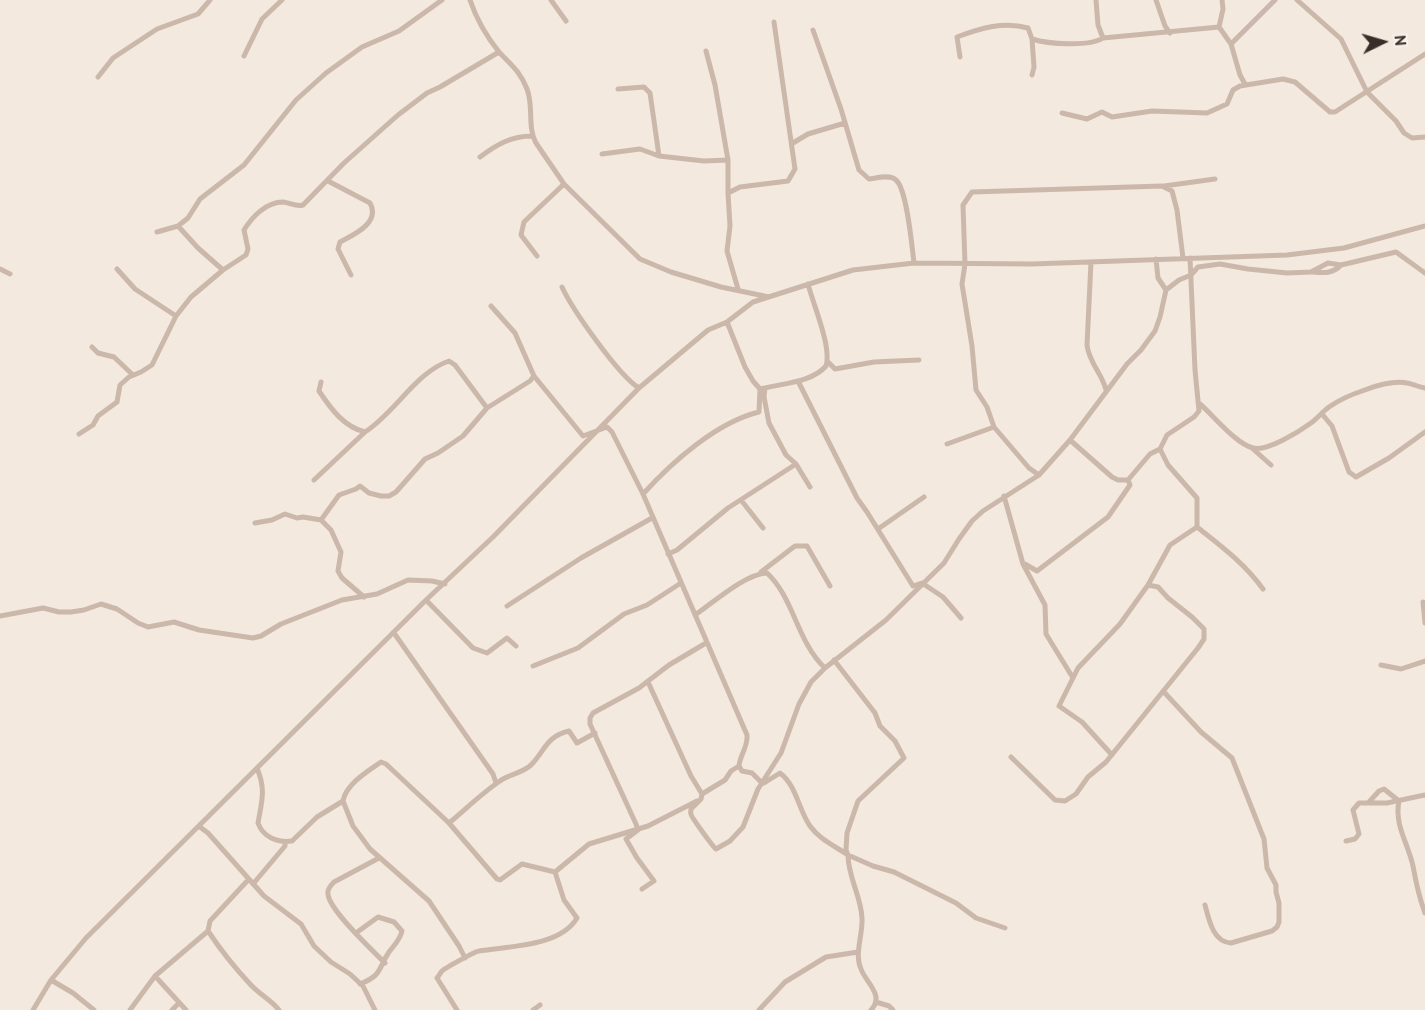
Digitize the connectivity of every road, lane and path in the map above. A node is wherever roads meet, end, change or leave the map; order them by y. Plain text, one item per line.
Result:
1 (210, 0) edge
2 (282, 0) edge
3 (442, 0) edge
4 (470, 0) edge
5 (551, 0) edge
6 (1096, 0) edge
7 (1156, 0) edge
8 (1222, 0) edge
9 (1275, 0) edge
10 (1298, 0) edge
11 (566, 21) dead end
12 (774, 22) dead end
13 (1165, 26) junction
14 (1220, 27) junction
15 (813, 30) dead end
16 (1170, 33) junction
17 (1161, 34) junction
18 (1103, 38) junction
19 (1032, 39) junction
20 (1232, 44) junction
21 (706, 51) dead end
22 (499, 52) junction
23 (1425, 54) edge
24 (244, 56) dead end
25 (960, 57) dead end
26 (1032, 75) dead end
27 (98, 77) dead end
28 (1245, 84) junction
29 (618, 89) dead end
30 (1367, 92) junction
31 (1062, 113) dead end
32 (845, 123) junction
33 (532, 136) junction
34 (1425, 137) edge
35 (793, 143) junction
36 (602, 153) dead end
37 (659, 156) junction
38 (480, 157) dead end
39 (728, 160) junction
40 (1215, 179) dead end
41 (328, 181) junction
42 (729, 182) junction
43 (564, 184) junction
44 (1162, 186) junction
45 (740, 187) junction
46 (728, 193) junction
47 (178, 226) junction
48 (1425, 226) edge
49 (158, 232) dead end
50 (537, 256) dead end
51 (1223, 256) junction
52 (1186, 258) junction
53 (1156, 259) junction
54 (1091, 262) junction
55 (914, 263) junction
56 (965, 264) junction
57 (1220, 264) junction
58 (1341, 266) junction
59 (0, 269) edge
60 (117, 269) dead end
61 (223, 270) junction
62 (1311, 272) junction
63 (1425, 273) edge
64 (10, 274) dead end
65 (351, 275) dead end
66 (1191, 275) junction
67 (808, 284) junction
68 (562, 287) dead end
69 (738, 289) junction
70 (1166, 290) junction
71 (772, 298) junction
72 (491, 306) dead end
73 (176, 316) junction
74 (727, 322) junction
75 (92, 347) dead end
76 (919, 360) dead end
77 (827, 361) junction
78 (835, 369) junction
79 (822, 370) junction
80 (133, 375) junction
81 (534, 376) junction
82 (798, 381) junction
83 (321, 382) dead end
84 (639, 388) junction
85 (763, 388) junction
86 (1425, 388) edge
87 (1106, 390) junction
88 (1200, 404) junction
89 (487, 408) junction
90 (1322, 414) junction
91 (994, 427) junction
92 (601, 428) junction
93 (365, 432) junction
94 (1425, 432) edge
95 (79, 434) dead end
96 (1070, 440) junction
97 (947, 444) dead end
98 (1253, 448) junction
99 (1160, 449) junction
100 (796, 464) junction
101 (1272, 465) dead end
102 (1039, 475) junction
103 (314, 480) dead end
104 (1128, 480) junction
105 (810, 487) dead end
106 (643, 494) junction
107 (1004, 496) junction
108 (924, 497) dead end
109 (741, 500) junction
110 (652, 518) junction
111 (321, 520) junction
112 (255, 523) dead end
113 (1197, 527) junction
114 (763, 528) dead end
115 (878, 529) junction
116 (669, 554) junction
117 (1023, 564) junction
118 (760, 573) junction
119 (681, 583) junction
120 (922, 583) junction
121 (445, 584) junction
122 (1148, 585) junction
123 (830, 586) dead end
124 (1263, 589) dead end
125 (364, 597) junction
126 (426, 600) junction
127 (1423, 603) dead end
128 (507, 606) dead end
129 (695, 615) junction
130 (0, 616) edge
131 (961, 618) dead end
132 (1425, 623) edge
133 (394, 633) junction
134 (706, 643) junction
135 (516, 646) dead end
136 (834, 660) junction
137 (1425, 661) edge
138 (1381, 665) dead end
139 (533, 666) dead end
140 (825, 668) junction
141 (1073, 678) junction
142 (648, 682) junction
143 (1163, 691) junction
144 (595, 733) junction
145 (1112, 755) junction
146 (1011, 758) dead end
147 (739, 766) junction
148 (257, 768) junction
149 (496, 783) junction
150 (762, 783) junction
151 (1425, 795) edge
152 (702, 797) junction
153 (343, 801) junction
154 (1399, 801) junction
155 (1370, 802) junction
156 (449, 823) junction
157 (200, 827) junction
158 (638, 830) junction
159 (1346, 841) dead end
160 (285, 842) junction
161 (848, 855) junction
162 (379, 858) junction
163 (555, 872) junction
164 (251, 881) junction
165 (642, 889) dead end
166 (1205, 905) dead end
167 (1425, 913) edge
168 (1005, 928) dead end
169 (208, 931) junction
170 (356, 933) junction
171 (858, 952) junction
172 (465, 958) junction
173 (385, 963) junction
174 (155, 976) junction
175 (51, 980) junction
176 (360, 984) junction
177 (876, 1002) junction
178 (180, 1003) junction
179 (540, 1005) dead end
180 (33, 1010) edge
181 (94, 1010) edge
182 (130, 1010) edge
183 (172, 1010) edge
184 (186, 1010) edge
185 (279, 1010) edge
186 (375, 1010) edge
187 (457, 1010) edge
188 (533, 1010) edge
189 (759, 1010) edge
190 (871, 1010) edge
191 (893, 1010) edge

1 - 27 street
2 - 24 street
3 - 47 street
4 - 22 street
5 - 11 street
6 - 18 street
7 - 13 street
8 - 14 street
9 - 20 street
10 - 30 street
12 - 35 street
13 - 16 street
13 - 17 street
14 - 16 street
14 - 20 street
15 - 32 street
16 - 17 street
17 - 18 street
18 - 19 street
19 - 25 street
19 - 26 street
20 - 28 street
21 - 39 street
22 - 33 street
22 - 41 street
23 - 30 street
28 - 30 street
28 - 31 street
29 - 37 street
30 - 34 street
32 - 35 street
32 - 55 street
33 - 38 street
33 - 43 street
35 - 45 street
36 - 37 street
37 - 39 street
39 - 42 street
40 - 44 street
41 - 61 street
41 - 65 street
42 - 45 street
42 - 46 street
43 - 50 street
43 - 69 street
44 - 52 street
44 - 56 street
45 - 46 street
46 - 69 street
47 - 49 street
47 - 61 street
48 - 51 street
51 - 52 street
51 - 57 street
52 - 53 street
52 - 66 street
53 - 54 street
53 - 70 street
54 - 56 street
54 - 87 street
55 - 56 street
55 - 67 street
56 - 91 street
57 - 62 street
57 - 66 street
58 - 62 street
58 - 62 street
58 - 63 street
59 - 64 street
60 - 73 street
61 - 73 street
66 - 70 street
66 - 88 street
67 - 71 street
67 - 77 street
68 - 84 street
69 - 71 street
70 - 87 street
71 - 74 street
72 - 81 street
73 - 80 street
74 - 84 street
74 - 85 street
75 - 80 street
76 - 78 street
77 - 78 street
77 - 79 street
78 - 79 street
79 - 82 street
80 - 95 street
81 - 89 street
81 - 92 street
82 - 85 street
82 - 115 street
83 - 93 street
84 - 92 street
85 - 100 street
85 - 106 street
86 - 90 street
87 - 96 street
88 - 98 street
88 - 99 street
89 - 93 street
89 - 111 street
90 - 94 street
90 - 98 street
91 - 97 street
91 - 102 street
92 - 106 street
92 - 121 street
93 - 103 street
96 - 102 street
96 - 104 street
98 - 101 street
99 - 104 street
99 - 113 street
100 - 105 street
100 - 109 street
102 - 107 street
104 - 117 street
106 - 110 street
107 - 117 street
107 - 120 street
108 - 115 street
109 - 114 street
109 - 116 street
110 - 116 street
110 - 128 street
111 - 112 street
111 - 125 street
113 - 122 street
113 - 124 street
115 - 120 street
116 - 119 street
117 - 141 street
118 - 123 street
118 - 129 street
118 - 140 street
119 - 129 street
119 - 139 street
120 - 131 street
120 - 136 street
121 - 125 street
121 - 126 street
122 - 141 street
122 - 143 street
125 - 130 street
126 - 133 street
126 - 135 street
127 - 132 street
129 - 134 street
133 - 148 street
133 - 149 street
134 - 142 street
134 - 147 street
136 - 140 street
136 - 161 street
137 - 138 street
140 - 150 street
141 - 145 street
142 - 144 street
142 - 152 street
143 - 145 street
143 - 166 street
144 - 149 street
144 - 158 street
145 - 146 street
147 - 150 street
147 - 152 street
148 - 157 street
148 - 160 street
149 - 156 street
150 - 152 street
150 - 161 street
151 - 154 street
152 - 158 street
153 - 156 street
153 - 160 street
153 - 162 street
154 - 155 street
154 - 155 street
154 - 167 street
155 - 159 street
156 - 163 street
157 - 164 street
157 - 175 street
158 - 163 street
158 - 165 street
160 - 164 street
161 - 168 street
161 - 171 street
162 - 170 street
162 - 172 street
163 - 172 street
164 - 169 street
164 - 176 street
169 - 174 street
169 - 185 street
170 - 173 street
170 - 173 street
171 - 177 street
171 - 189 street
172 - 187 street
173 - 176 street
174 - 178 street
174 - 182 street
175 - 180 street
175 - 181 street
176 - 186 street
177 - 190 street
177 - 191 street
178 - 183 street
178 - 184 street
179 - 188 street

